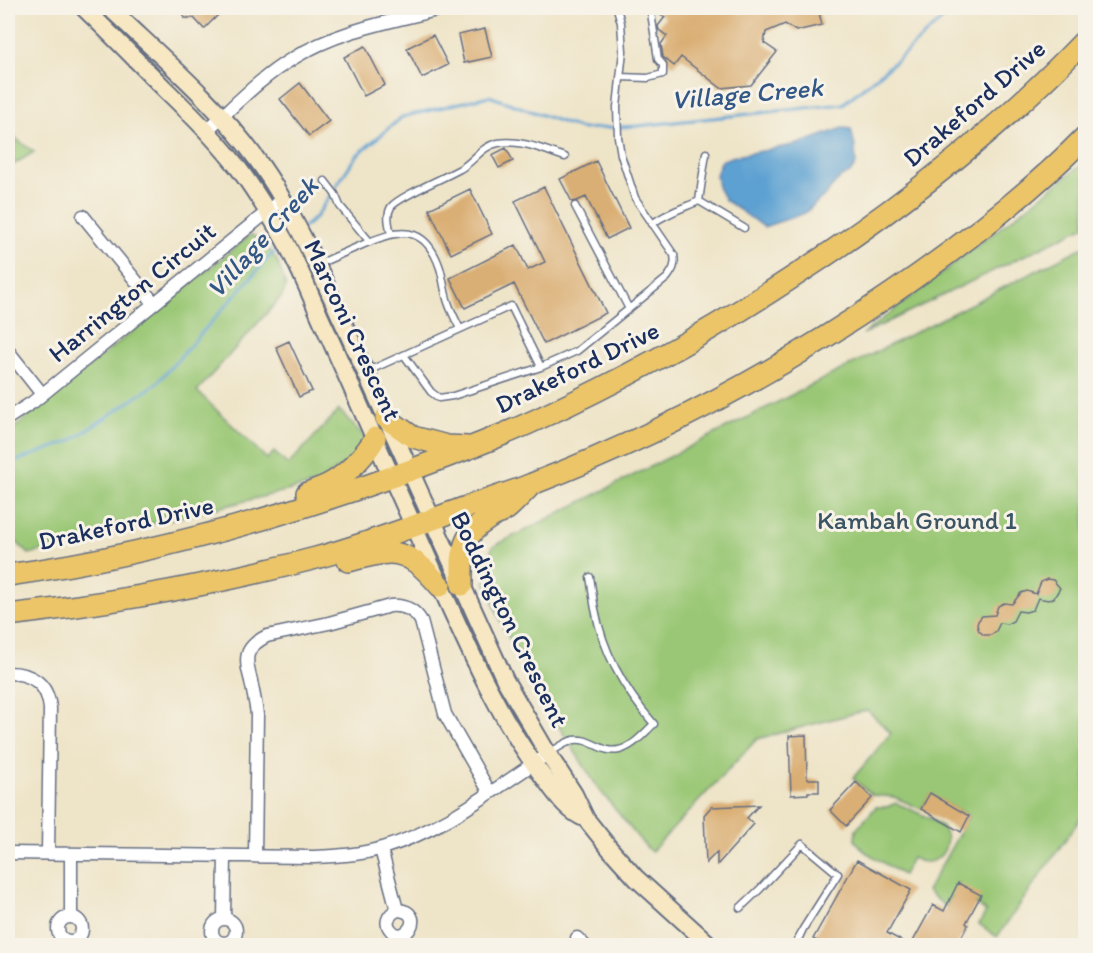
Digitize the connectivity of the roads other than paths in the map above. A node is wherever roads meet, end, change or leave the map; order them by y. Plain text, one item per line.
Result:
1 (84, 8) edge
2 (110, 8) edge
3 (445, 8) edge
4 (617, 8) edge
5 (656, 8) edge
6 (1086, 39) edge
7 (620, 77) junction
8 (222, 116) junction
9 (207, 130) junction
10 (1086, 136) edge
11 (706, 153) dead end
12 (565, 157) dead end
13 (326, 181) dead end
14 (283, 199) junction
15 (699, 201) junction
16 (575, 206) dead end
17 (267, 212) junction
18 (83, 216) dead end
19 (651, 224) junction
20 (744, 228) dead end
21 (391, 234) junction
22 (370, 242) junction
23 (317, 265) junction
24 (300, 272) junction
25 (154, 303) junction
26 (629, 309) junction
27 (460, 330) junction
28 (8, 351) edge
29 (404, 355) junction
30 (541, 367) junction
31 (366, 372) junction
32 (42, 394) junction
33 (8, 418) edge
34 (386, 418) junction
35 (375, 438) junction
36 (474, 447) junction
37 (401, 474) junction
38 (531, 485) junction
39 (277, 515) junction
40 (433, 519) junction
41 (413, 526) junction
42 (316, 558) junction
43 (8, 575) edge
44 (590, 577) dead end
45 (462, 585) junction
46 (440, 586) junction
47 (8, 615) edge
48 (8, 673) edge
49 (541, 759) junction
50 (490, 793) junction
51 (381, 849) junction
52 (8, 853) edge
53 (48, 853) junction
54 (72, 854) junction
55 (225, 856) junction
56 (255, 856) junction
57 (740, 908) dead end
58 (397, 910) dead end
59 (71, 916) dead end
60 (224, 919) dead end
61 (711, 945) edge
62 (795, 945) edge

1 - 9 street, Marconi Crescent
2 - 8 street, Marconi Crescent
3 - 8 street
4 - 7 lane
5 - 7 lane
6 - 36 highway, Drakeford Drive
7 - 19 lane
8 - 9 street
8 - 14 street, Marconi Crescent
9 - 17 street, Marconi Crescent
10 - 38 highway
11 - 15 lane
12 - 21 lane
13 - 22 lane
14 - 17 street, Harrington Circuit
14 - 23 street, Marconi Crescent
15 - 19 lane
15 - 20 lane
16 - 26 lane
17 - 24 street, Marconi Crescent
17 - 25 street, Harrington Circuit
18 - 25 street
19 - 26 lane
21 - 22 lane
21 - 27 lane
22 - 23 lane
23 - 24 lane
23 - 31 street, Marconi Crescent
24 - 35 street, Marconi Crescent
25 - 32 street, Harrington Circuit
26 - 30 lane
27 - 29 lane
27 - 30 lane
28 - 32 street
29 - 30 lane
29 - 31 lane
31 - 34 street, Marconi Crescent
32 - 33 street, Harrington Circuit
34 - 36 highway
34 - 37 street, Marconi Crescent
35 - 37 street, Marconi Crescent
35 - 39 highway
36 - 37 highway, Drakeford Drive
37 - 39 highway, Drakeford Drive
37 - 40 street, Boddington Crescent
37 - 41 street, Marconi Crescent
38 - 40 highway
38 - 45 highway
39 - 43 highway, Drakeford Drive
40 - 41 highway
40 - 45 street, Boddington Crescent
41 - 42 highway
41 - 46 street, Boddington Crescent
42 - 46 highway
42 - 47 highway
44 - 49 lane
45 - 49 street, Boddington Crescent
46 - 49 street, Boddington Crescent
48 - 53 street
49 - 50 street
49 - 61 street, Boddington Crescent
50 - 51 street
50 - 56 street
51 - 56 street
51 - 58 street
52 - 53 street
53 - 54 street
54 - 55 street
54 - 59 street
55 - 56 street
55 - 60 street
57 - 62 lane

